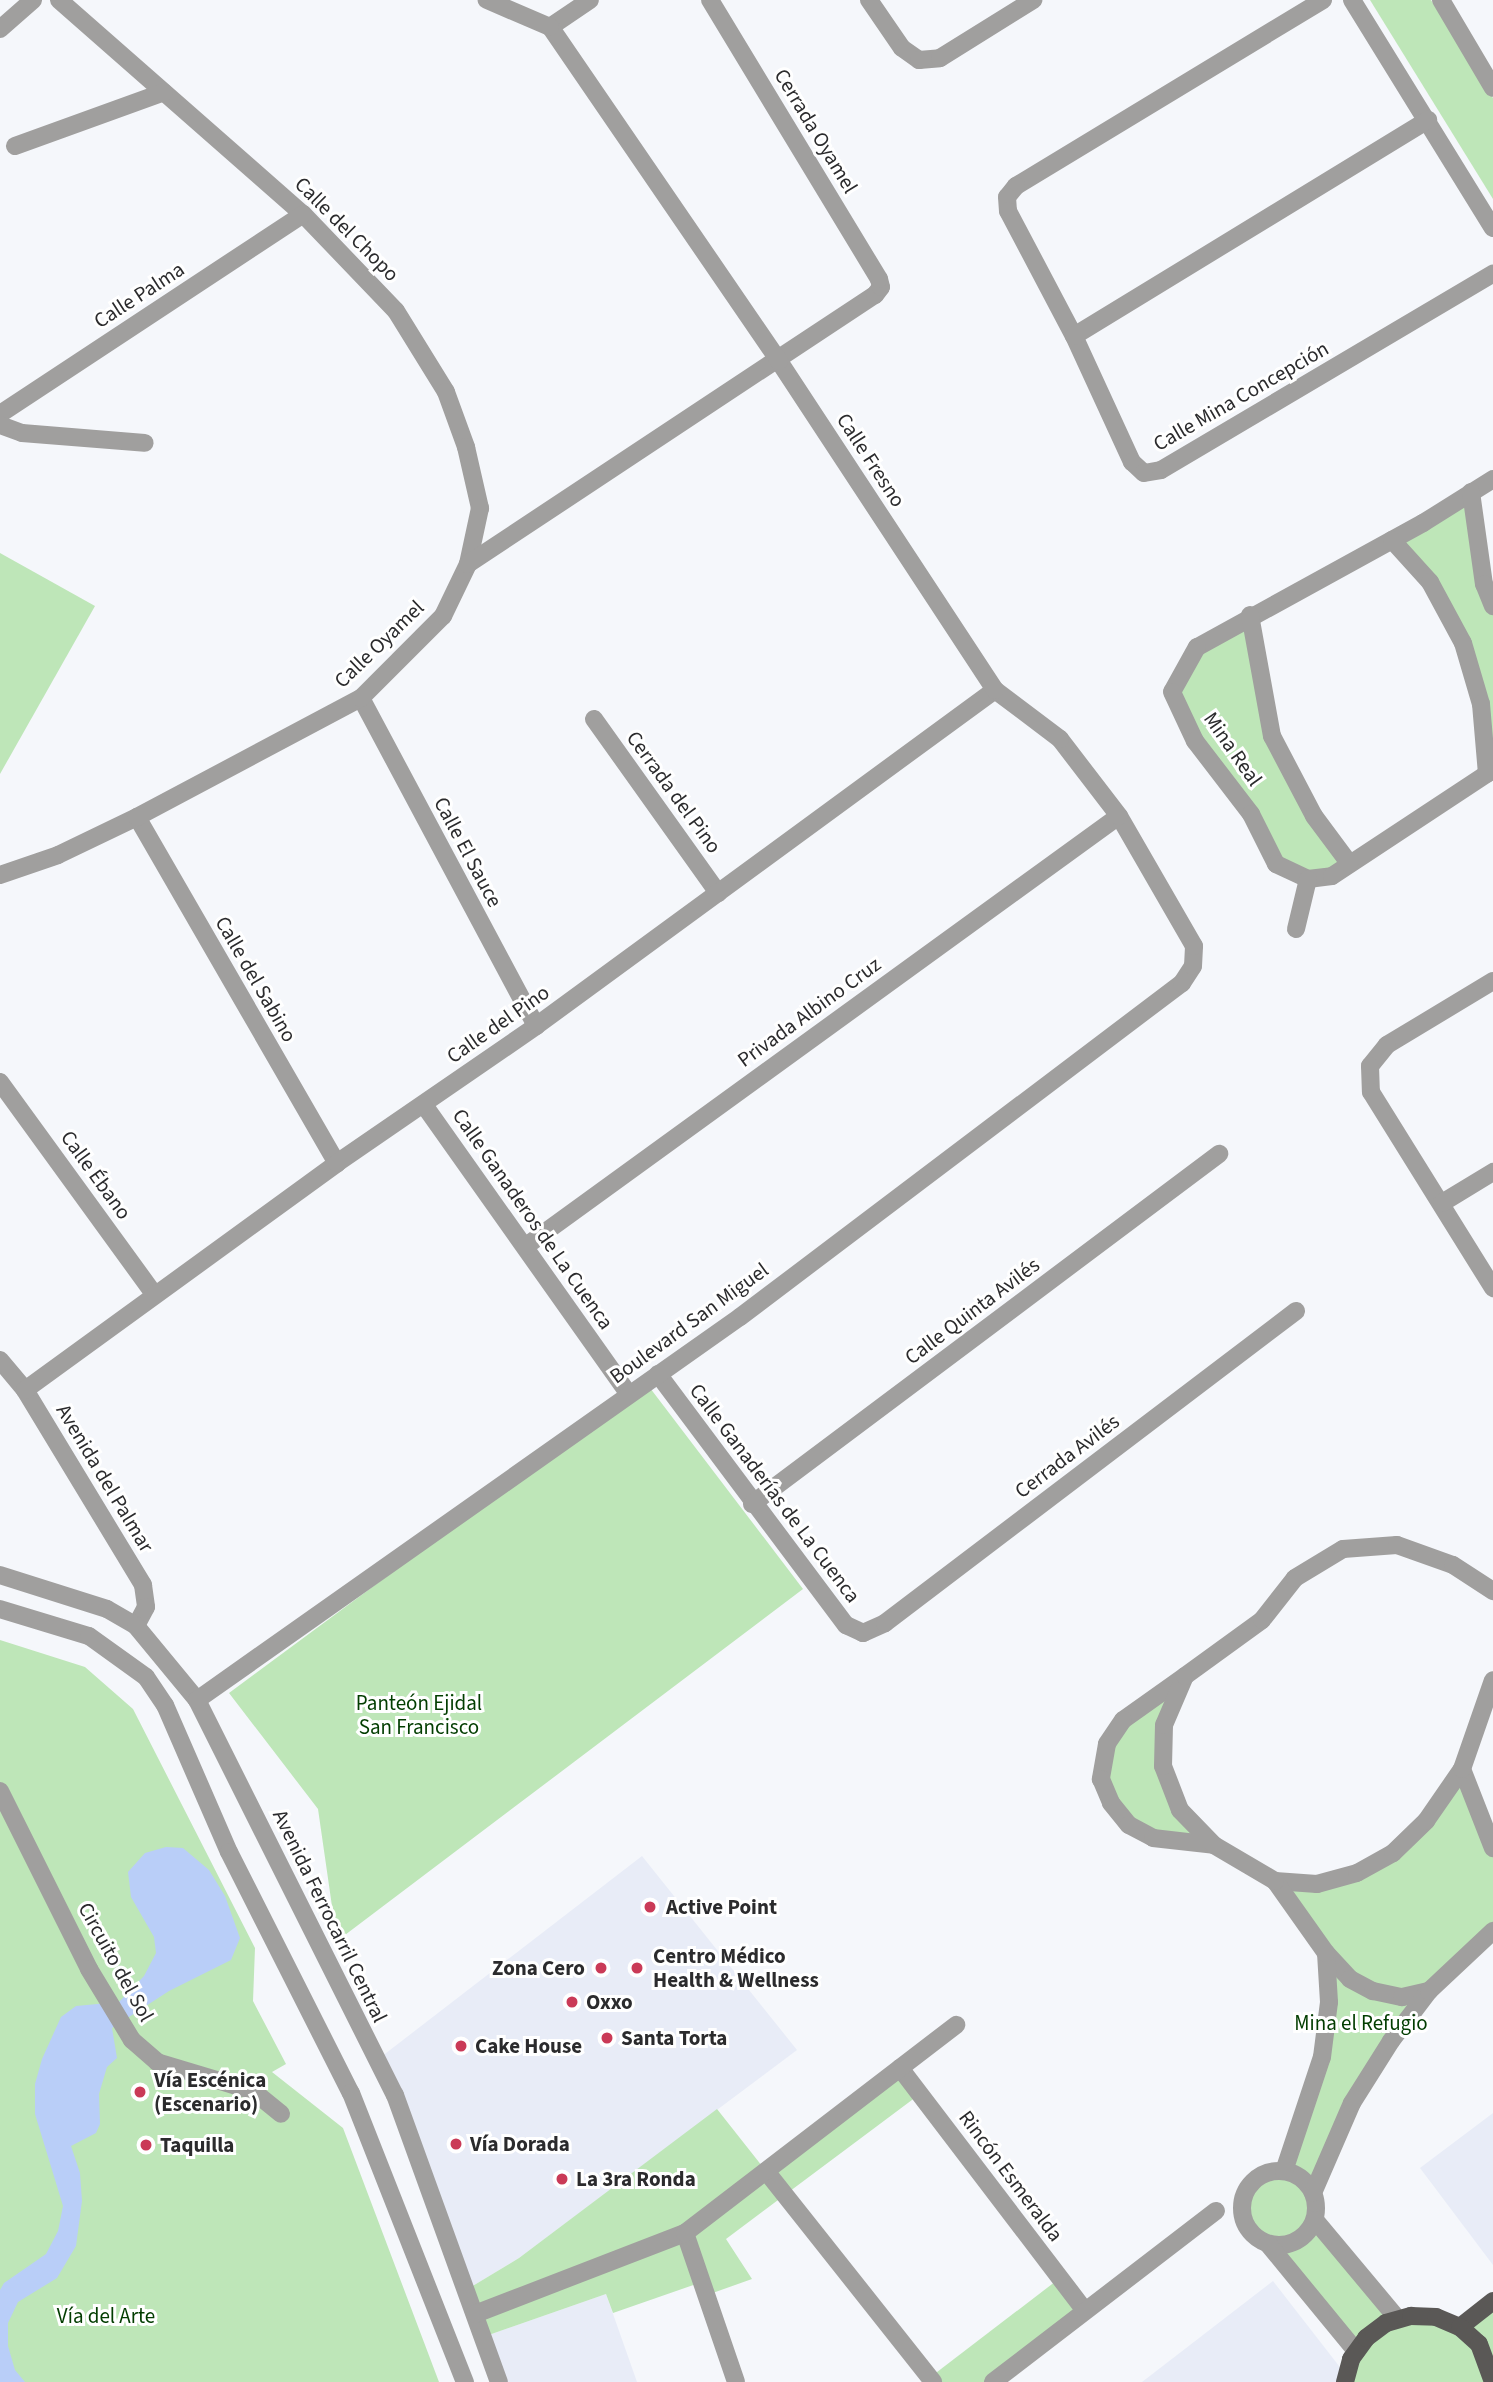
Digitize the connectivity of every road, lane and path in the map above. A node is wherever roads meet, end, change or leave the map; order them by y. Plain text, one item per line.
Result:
1 (33, 0) edge
2 (59, 0) edge
3 (487, 0) edge
4 (590, 0) edge
5 (710, 0) edge
6 (869, 0) edge
7 (1032, 0) edge
8 (1323, 0) edge
9 (1352, 0) edge
10 (1441, 0) edge
11 (550, 27) junction
12 (0, 29) edge
13 (1493, 88) edge
14 (164, 92) junction
15 (1428, 120) junction
16 (15, 146) dead end
17 (303, 214) junction
18 (1493, 228) edge
19 (1493, 274) edge
20 (1074, 336) junction
21 (779, 361) junction
22 (0, 414) edge
23 (0, 425) edge
24 (145, 443) dead end
25 (1493, 480) edge
26 (1471, 492) junction
27 (1392, 540) junction
28 (468, 564) junction
29 (1493, 606) edge
30 (1250, 615) junction
31 (995, 690) junction
32 (361, 698) junction
33 (594, 719) dead end
34 (1490, 772) edge
35 (1119, 816) junction
36 (137, 817) junction
37 (1349, 863) junction
38 (0, 875) edge
39 (1308, 878) junction
40 (718, 892) junction
41 (1297, 929) dead end
42 (1193, 966) joint
43 (1493, 981) edge
44 (536, 1026) junction
45 (0, 1082) edge
46 (424, 1105) junction
47 (1219, 1154) dead end
48 (337, 1163) junction
49 (1493, 1172) edge
50 (1443, 1203) junction
51 (526, 1246) junction
52 (1493, 1288) edge
53 (154, 1294) junction
54 (1296, 1311) dead end
55 (0, 1360) edge
56 (658, 1374) junction
57 (24, 1390) junction
58 (629, 1394) junction
59 (752, 1504) junction
60 (0, 1575) edge
61 (1493, 1591) edge
62 (0, 1609) edge
63 (136, 1626) junction
64 (863, 1633) joint
65 (1185, 1676) junction
66 (1493, 1679) edge
67 (197, 1700) junction
68 (1462, 1769) junction
69 (0, 1791) edge
70 (1214, 1845) junction
71 (1493, 1848) edge
72 (1275, 1881) junction
73 (1493, 1931) edge
74 (1326, 1953) junction
75 (1429, 1991) junction
76 (956, 2025) dead end
77 (900, 2068) junction
78 (281, 2113) dead end
79 (766, 2171) junction
80 (1284, 2171) junction
81 (1313, 2193) junction
82 (1216, 2211) dead end
83 (1315, 2220) junction
84 (685, 2233) junction
85 (1268, 2244) junction
86 (1493, 2301) edge
87 (1085, 2311) junction
88 (475, 2314) junction
89 (1397, 2318) junction
90 (1460, 2327) junction
91 (1356, 2351) junction
92 (1492, 2371) edge
93 (465, 2382) edge
94 (499, 2382) edge
95 (736, 2382) edge
96 (933, 2382) edge
97 (993, 2382) edge
98 (1345, 2382) edge

1 - 12 street
2 - 14 street, Calle del Chopo
3 - 11 street
4 - 11 street
5 - 21 street, Cerrada Oyamel
6 - 7 street
8 - 20 street, Calle Mina Concepción
9 - 15 street
10 - 13 street
11 - 21 street, Calle Fresno
14 - 16 street
14 - 17 street, Calle del Chopo
15 - 18 street
15 - 20 street
17 - 22 street, Calle Palma
17 - 28 street, Calle del Chopo
19 - 20 street, Calle Mina Concepción
21 - 28 street
21 - 31 street, Calle Fresno
23 - 24 street
25 - 26 street, Mina Real
26 - 27 street, Mina Real
26 - 29 street
27 - 30 street, Mina Real
27 - 34 street
28 - 32 street, Calle Oyamel
30 - 37 street, Mina Real
30 - 39 street, Mina Real
31 - 35 street, Calle Fresno
31 - 40 street, Calle del Pino
32 - 36 street, Calle Oyamel
32 - 44 street, Calle El Sauce
33 - 40 street, Cerrada del Pino
34 - 37 street
35 - 42 street, Calle Fresno
35 - 51 street, Privada Albino Cruz
36 - 38 street, Calle Oyamel
36 - 48 street, Calle del Sabino
37 - 39 street
39 - 41 street
40 - 44 street, Calle del Pino
42 - 56 street, Boulevard San Miguel
43 - 50 street
44 - 46 street, Calle del Pino
45 - 53 street, Calle Ébano
46 - 48 street, Calle del Pino
46 - 51 street, Calle Ganaderos de La Cuenca
47 - 59 street, Calle Quinta Avilés
48 - 53 street, Calle del Pino
49 - 50 street
50 - 52 street
51 - 58 street, Calle Ganaderos de La Cuenca
53 - 57 street, Calle del Pino
54 - 64 street, Cerrada Avilés
55 - 57 street, Avenida del Palmar
56 - 58 street, Boulevard San Miguel
56 - 59 street, Calle Ganaderías de La Cuenca
57 - 63 street, Avenida del Palmar
58 - 67 street, Boulevard San Miguel
59 - 64 street, Calle Ganaderías de La Cuenca
60 - 63 street, Avenida Ferrocarril Central
61 - 65 street
62 - 93 street
63 - 67 street, Avenida Ferrocarril Central
65 - 70 street
65 - 70 street
66 - 68 street
67 - 88 street, Avenida Ferrocarril Central
68 - 71 street
68 - 72 street
69 - 78 street, Circuito del Sol
70 - 72 street
72 - 74 street
73 - 75 street
74 - 75 street
74 - 80 street
75 - 81 street
76 - 77 street
77 - 79 street
77 - 87 street, Rincón Esmeralda
79 - 84 street
79 - 96 street
80 - 81 street
80 - 85 street
81 - 83 street
82 - 87 street
83 - 85 street
83 - 89 street
84 - 88 street
84 - 95 street
85 - 91 street
86 - 90 main road
87 - 97 street
88 - 94 street, Avenida Ferrocarril Central
89 - 90 main road
89 - 91 main road
90 - 92 main road
91 - 98 main road

